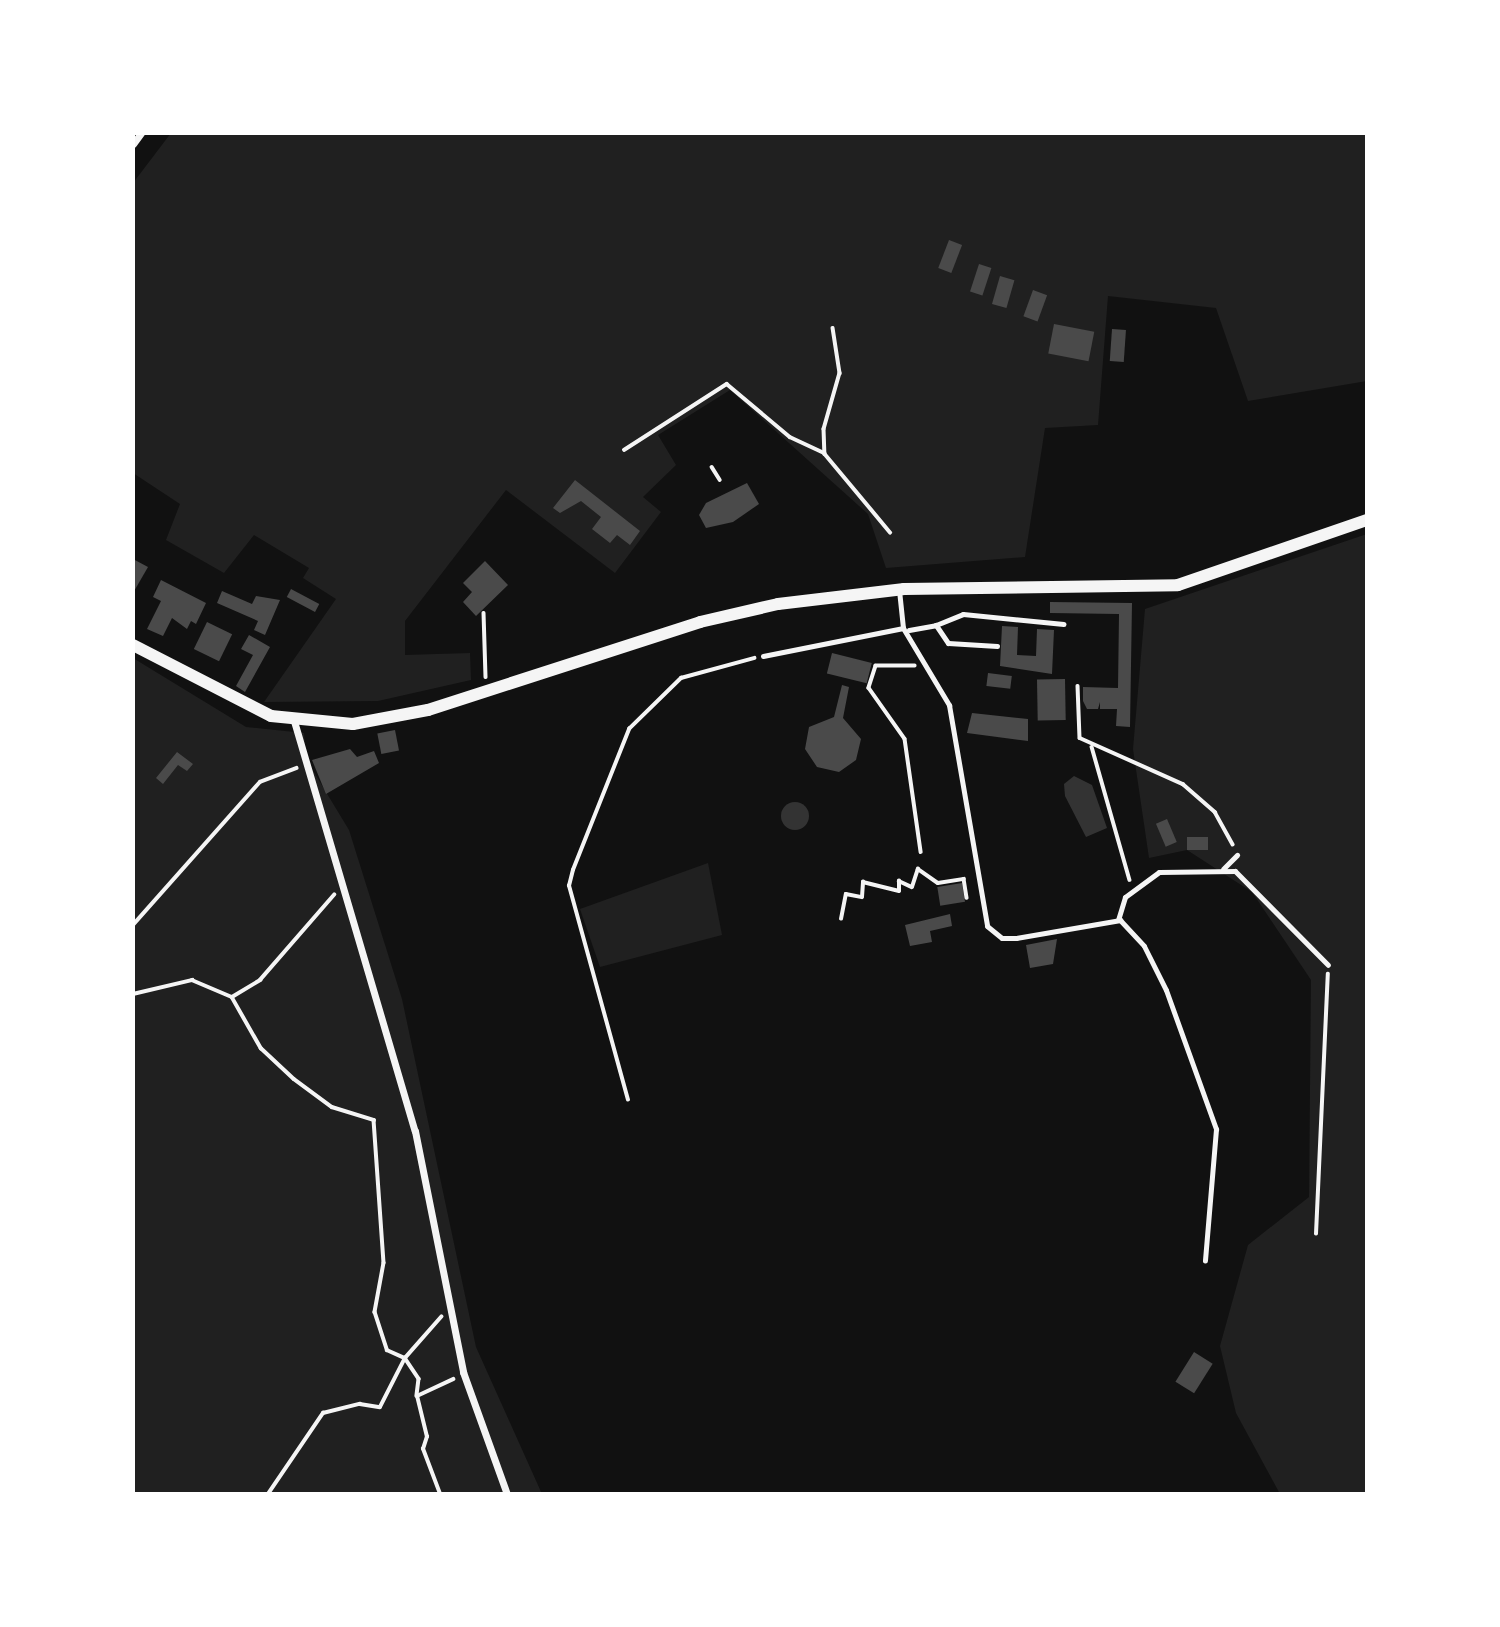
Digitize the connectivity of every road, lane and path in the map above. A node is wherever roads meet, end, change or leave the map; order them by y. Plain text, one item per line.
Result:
1 (141, 133) edge
2 (133, 144) edge
3 (833, 328) dead end
4 (624, 450) dead end
5 (824, 453) junction
6 (712, 467) dead end
7 (720, 481) dead end
8 (1367, 520) edge
9 (890, 533) dead end
10 (899, 590) junction
11 (484, 613) dead end
12 (1064, 624) dead end
13 (936, 625) junction
14 (906, 629) junction
15 (133, 645) edge
16 (997, 646) dead end
17 (763, 656) joint
18 (921, 660) junction
19 (1078, 686) dead end
20 (487, 693) junction
21 (294, 721) junction
22 (1093, 747) junction
23 (303, 769) junction
24 (921, 852) dead end
25 (1237, 855) joint
26 (1223, 869) junction
27 (344, 883) junction
28 (1125, 897) junction
29 (967, 898) dead end
30 (841, 919) dead end
31 (1118, 920) junction
32 (133, 925) edge
33 (1328, 965) joint
34 (133, 994) edge
35 (232, 997) junction
36 (628, 1101) dead end
37 (1316, 1234) dead end
38 (1205, 1261) dead end
39 (451, 1309) junction
40 (405, 1357) junction
41 (463, 1372) junction
42 (417, 1396) junction
43 (268, 1494) edge
44 (440, 1494) edge
45 (508, 1494) edge

1 - 2 street
3 - 5 path
4 - 5 path
5 - 9 path
6 - 7 path
8 - 10 street
10 - 14 lane
10 - 20 street
11 - 20 path
12 - 13 lane
13 - 14 lane
13 - 16 lane
14 - 17 lane
14 - 18 lane
15 - 21 street
17 - 36 path
18 - 24 path
18 - 31 lane
19 - 22 path
20 - 21 street
21 - 23 street
22 - 25 path
22 - 28 path
23 - 27 street
23 - 32 path
25 - 26 lane
26 - 28 lane
26 - 33 lane
27 - 35 path
27 - 39 street
28 - 31 lane
29 - 30 path
31 - 38 lane
33 - 37 path
34 - 35 path
35 - 40 path
39 - 40 path
39 - 41 street
40 - 42 path
40 - 43 path
41 - 42 path
41 - 45 street
42 - 44 path

